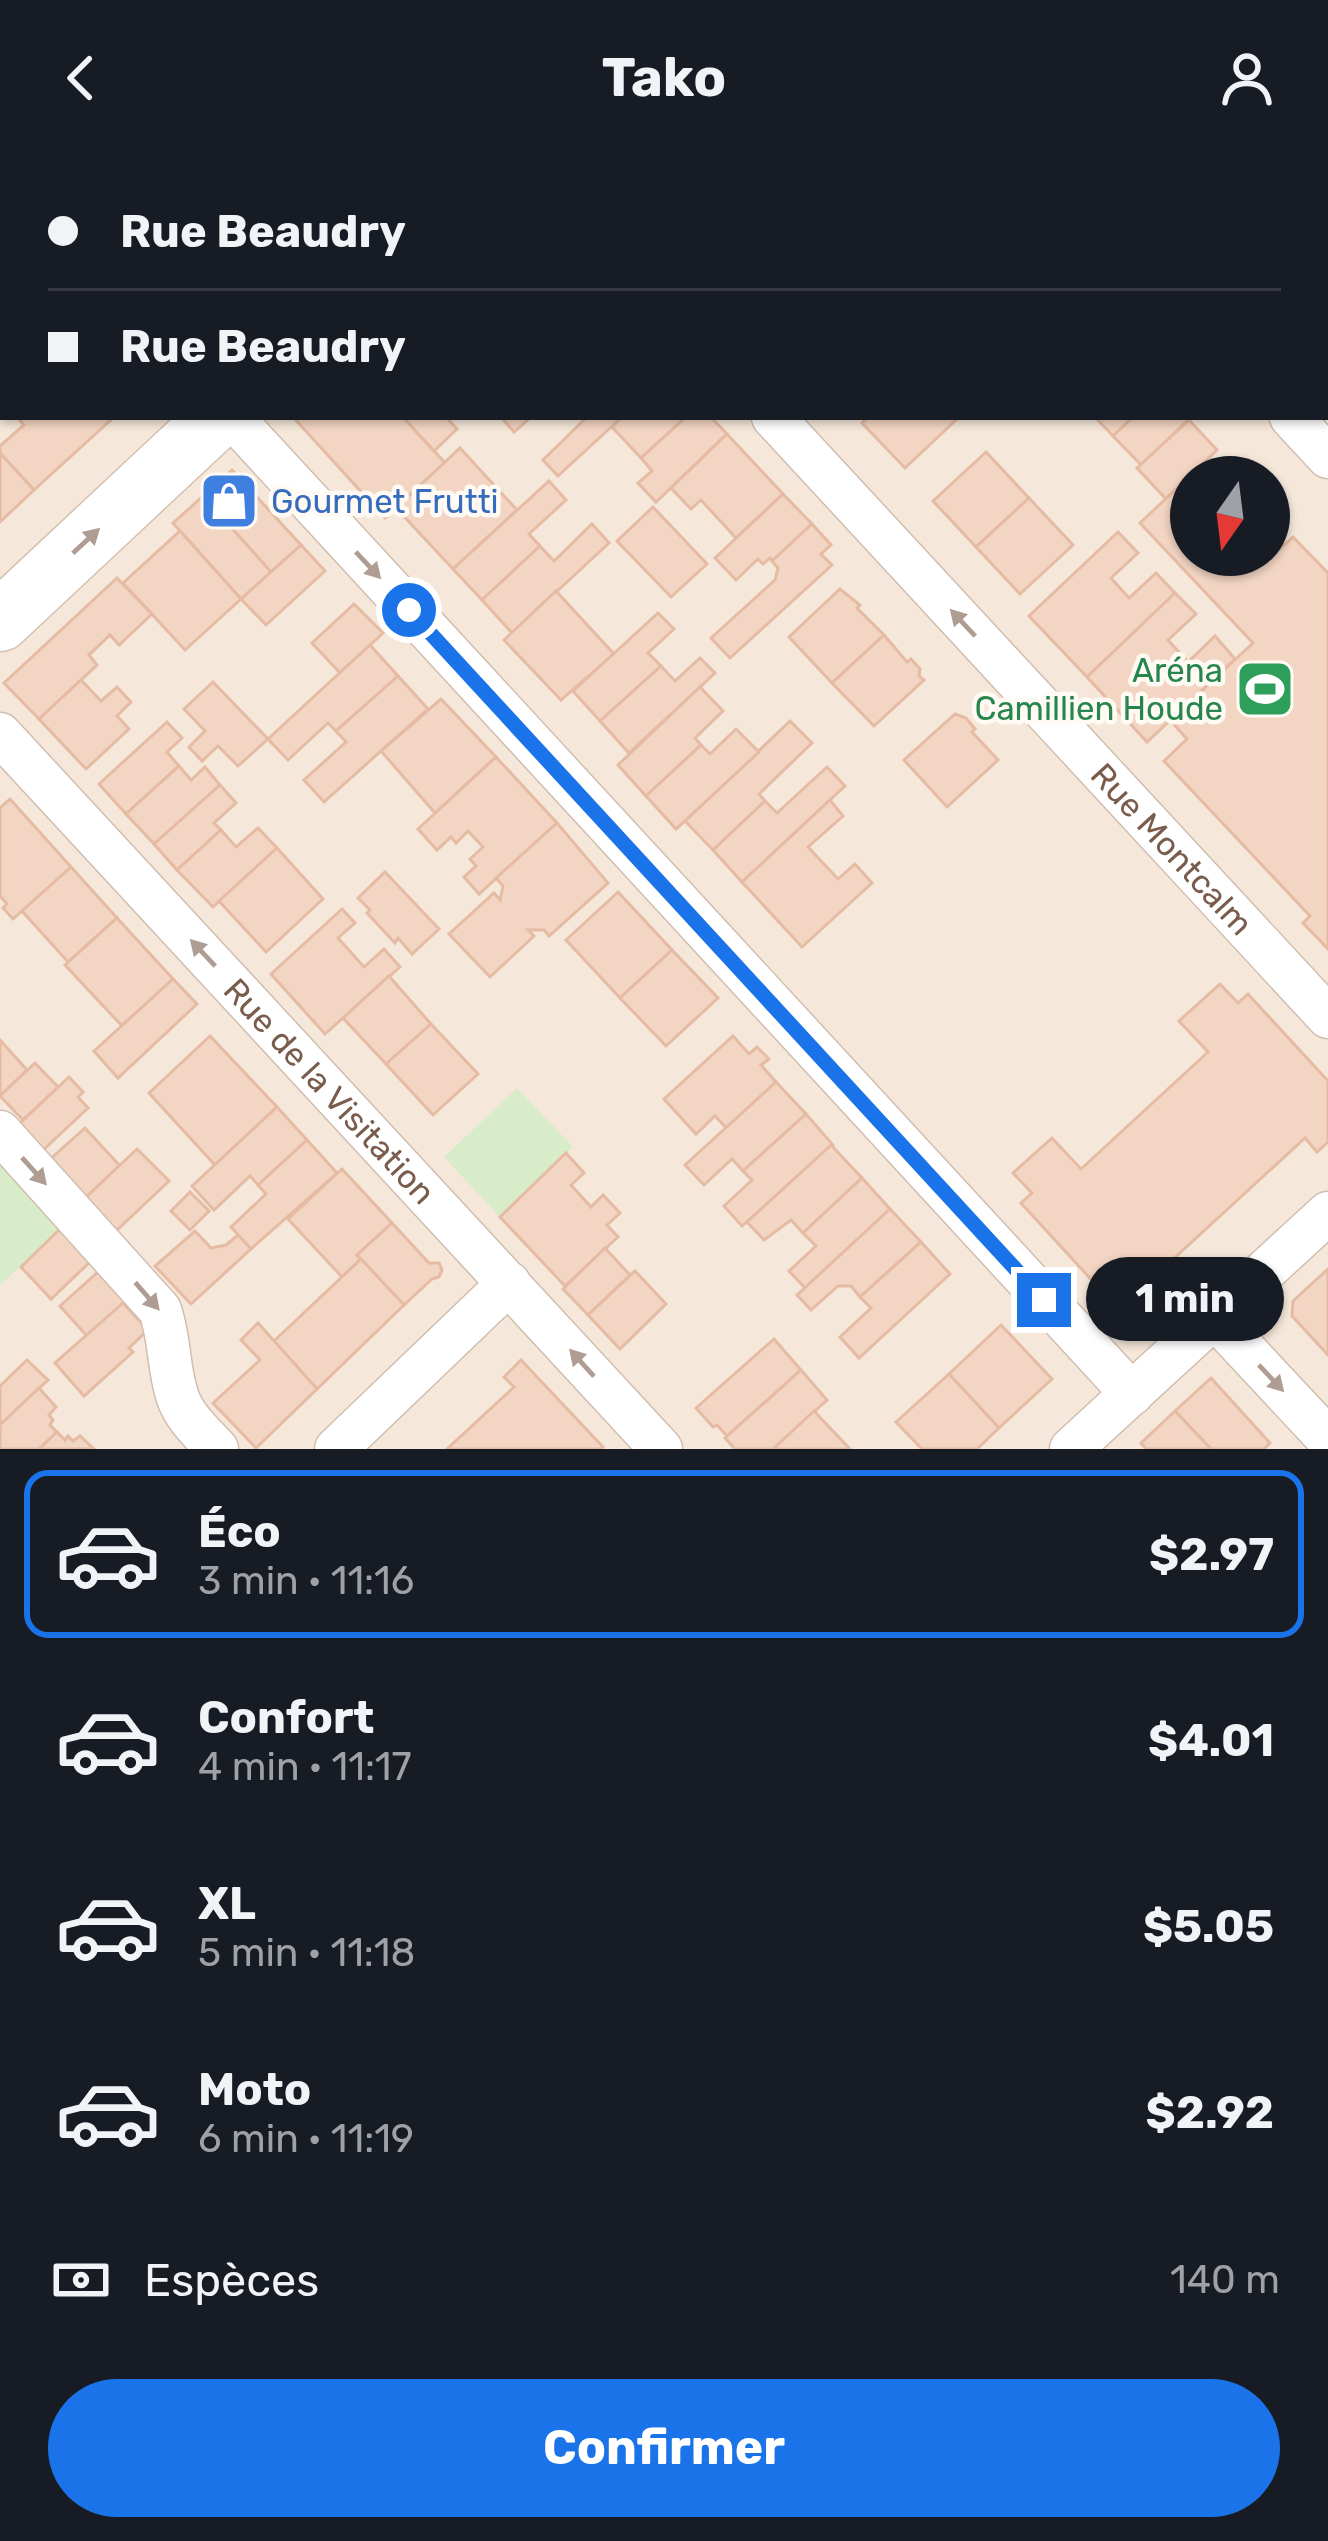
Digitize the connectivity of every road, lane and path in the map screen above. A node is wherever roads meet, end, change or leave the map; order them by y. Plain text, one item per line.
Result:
1 (215, 420) edge
2 (235, 420) edge
3 (775, 420) edge
4 (1294, 420) edge
5 (1328, 457) edge
6 (0, 621) edge
7 (0, 734) edge
8 (1328, 1017) edge
9 (0, 1132) edge
10 (1328, 1213) edge
11 (509, 1283) junction
12 (1215, 1318) junction
13 (1132, 1394) junction
14 (1328, 1438) edge
15 (217, 1449) edge
16 (335, 1449) edge
17 (661, 1449) edge
18 (1071, 1449) edge

6 -> 1 street
2 -> 13 street
8 -> 3 street, Rue Montcalm
4 - 5 street
11 -> 7 street, Rue de la Visitation
9 -> 15 street
10 - 12 street
11 - 16 street
17 -> 11 street, Rue de la Visitation
12 - 13 street
12 -> 14 street
13 - 18 street

